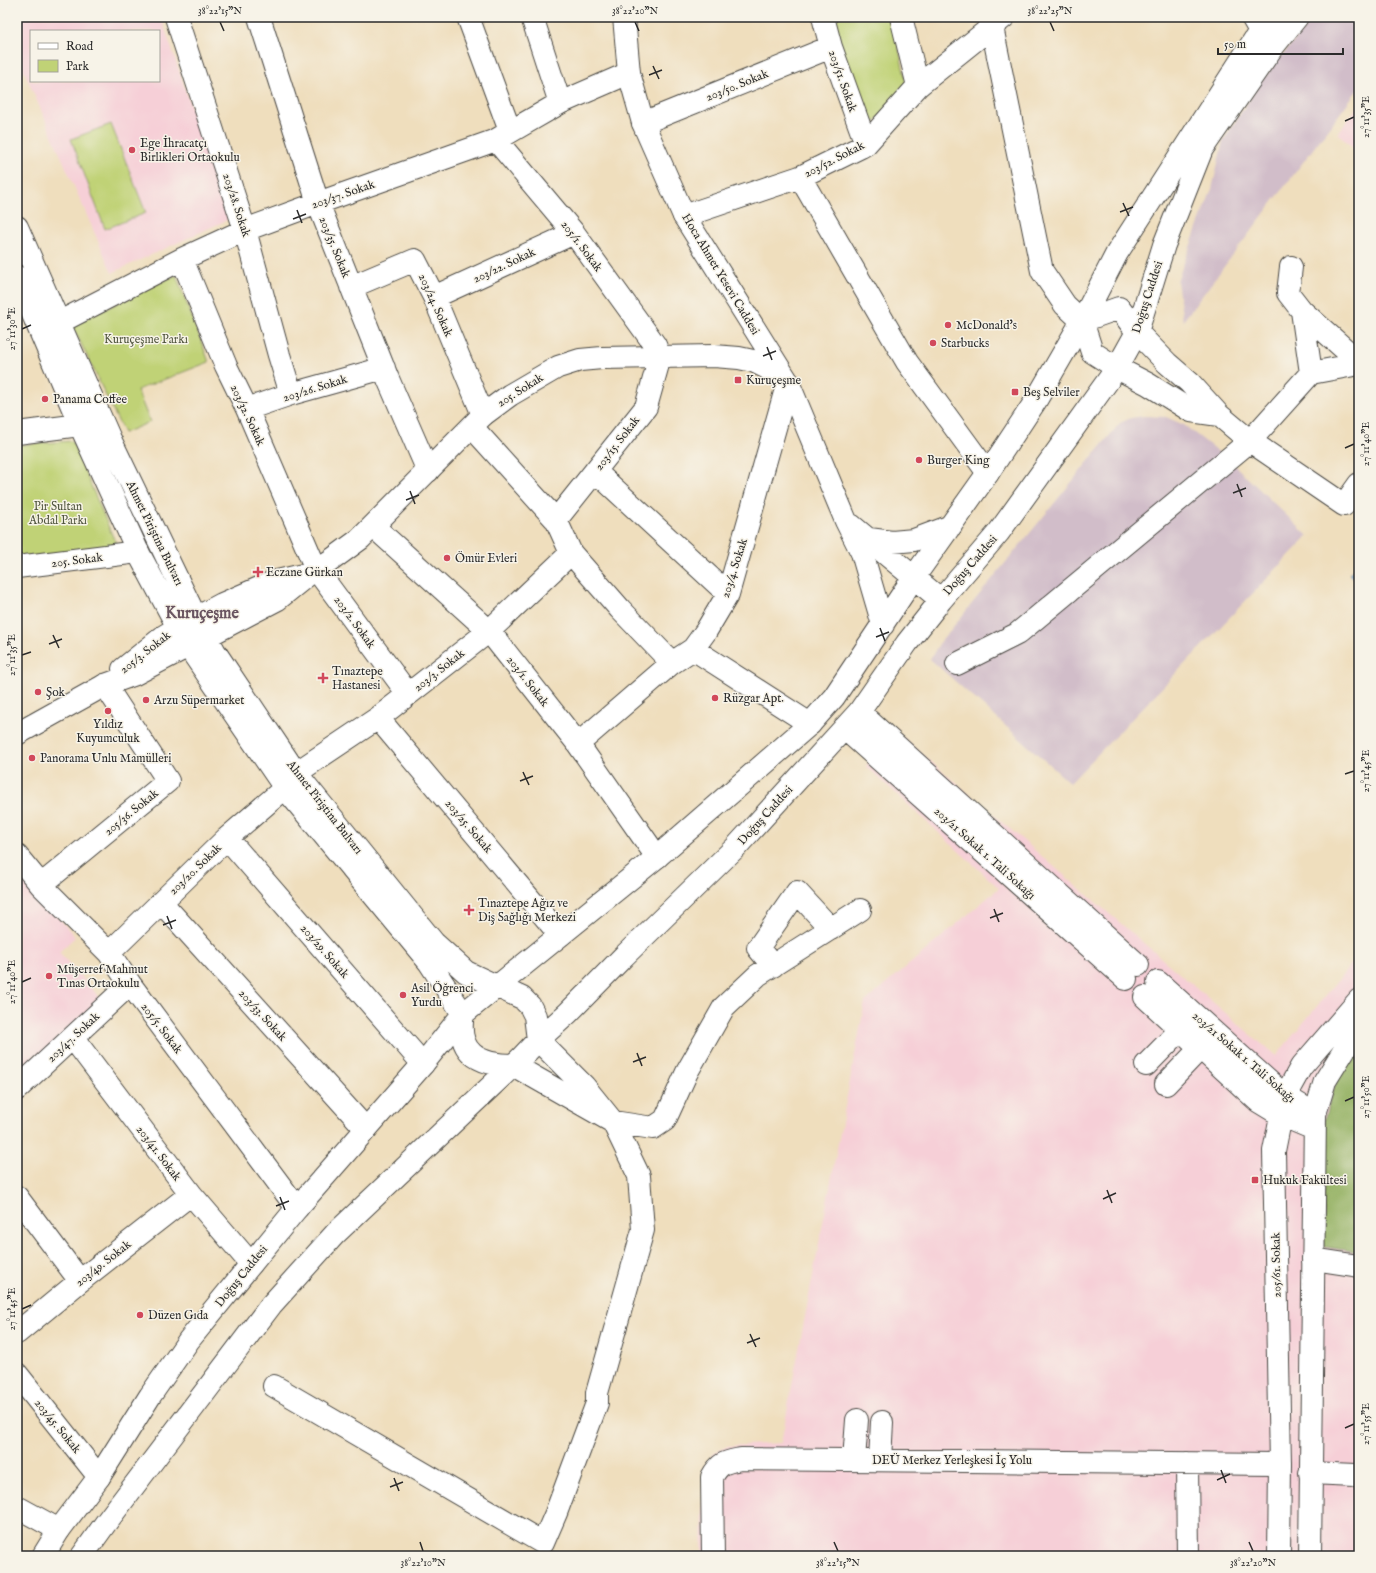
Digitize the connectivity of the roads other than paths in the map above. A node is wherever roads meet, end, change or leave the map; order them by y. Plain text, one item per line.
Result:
1 (176, 17) edge
2 (259, 17) edge
3 (468, 17) edge
4 (532, 17) edge
5 (624, 17) edge
6 (823, 17) edge
7 (901, 17) edge
8 (1297, 17) edge
9 (998, 22) edge
10 (1261, 22) edge
11 (831, 47) junction
12 (629, 73) junction
13 (918, 86) junction
14 (560, 103) junction
15 (643, 123) junction
16 (503, 136) junction
17 (866, 144) junction
18 (800, 176) junction
19 (318, 203) junction
20 (684, 216) junction
21 (17, 227) edge
22 (245, 230) junction
23 (574, 233) junction
24 (182, 260) junction
25 (1291, 267) dead end
26 (17, 278) edge
27 (351, 287) junction
28 (434, 297) junction
29 (1302, 311) junction
30 (1082, 321) junction
31 (58, 323) junction
32 (1137, 332) junction
33 (660, 357) junction
34 (1359, 363) edge
35 (384, 368) junction
36 (1117, 368) junction
37 (1311, 373) junction
38 (788, 382) junction
39 (291, 394) junction
40 (247, 410) junction
41 (1219, 416) junction
42 (477, 421) junction
43 (80, 426) junction
44 (17, 433) edge
45 (1250, 441) junction
46 (428, 471) junction
47 (595, 471) junction
48 (988, 473) junction
49 (1359, 484) edge
50 (556, 520) junction
51 (374, 526) junction
52 (951, 526) junction
53 (865, 546) junction
54 (138, 552) junction
55 (571, 553) junction
56 (17, 567) edge
57 (312, 571) junction
58 (911, 583) junction
59 (728, 594) junction
60 (941, 600) junction
61 (883, 625) junction
62 (489, 630) junction
63 (192, 632) junction
64 (693, 649) junction
65 (672, 663) junction
66 (956, 664) dead end
67 (105, 684) junction
68 (408, 694) junction
69 (859, 712) junction
70 (378, 718) junction
71 (810, 724) junction
72 (844, 728) junction
73 (17, 734) edge
74 (578, 744) junction
75 (290, 780) junction
76 (227, 838) junction
77 (17, 856) edge
78 (657, 857) junction
79 (41, 885) junction
80 (161, 902) junction
81 (860, 910) dead end
82 (831, 929) junction
83 (560, 935) junction
84 (109, 953) junction
85 (773, 966) junction
86 (130, 984) junction
87 (498, 986) junction
88 (1152, 989) dead end
89 (1359, 1000) edge
90 (464, 1014) junction
91 (1188, 1022) junction
92 (1359, 1032) edge
93 (73, 1038) junction
94 (538, 1040) junction
95 (1208, 1040) junction
96 (423, 1064) junction
97 (1146, 1064) dead end
98 (513, 1065) junction
99 (1166, 1084) dead end
100 (17, 1089) edge
101 (1283, 1105) junction
102 (613, 1122) junction
103 (1315, 1122) junction
104 (366, 1128) junction
105 (191, 1194) junction
106 (17, 1197) edge
107 (297, 1208) junction
108 (1313, 1259) junction
109 (251, 1264) junction
110 (1359, 1266) edge
111 (80, 1281) junction
112 (17, 1333) edge
113 (17, 1374) edge
114 (274, 1386) dead end
115 (857, 1420) dead end
116 (882, 1422) dead end
117 (854, 1460) junction
118 (880, 1460) junction
119 (1187, 1462) junction
120 (1280, 1464) junction
121 (1310, 1474) junction
122 (1359, 1477) edge
123 (99, 1478) junction
124 (17, 1507) edge
125 (59, 1530) junction
126 (43, 1556) edge
127 (82, 1556) edge
128 (713, 1556) edge
129 (1188, 1556) edge
130 (1279, 1556) edge
131 (1310, 1556) edge

1 - 22 street, 203/28. Sokak
2 - 19 street, 203/35. Sokak
3 - 16 street, 205/1. Sokak
4 - 14 street
5 - 12 street, Hoca Ahmet Yesevi Caddesi
6 - 11 street, 203/51. Sokak
7 - 13 street
8 - 32 street, Doğuş Caddesi
9 - 13 street, 203/52. Sokak
9 - 30 street, 203/52. Sokak
10 - 30 street
11 - 15 street, 203/50. Sokak
11 - 17 street, 203/51. Sokak
12 - 14 street, 203/37. Sokak
12 - 15 street, Hoca Ahmet Yesevi Caddesi
13 - 17 street, 203/52. Sokak
14 - 16 street, 203/37. Sokak
15 - 20 street, Hoca Ahmet Yesevi Caddesi
16 - 19 street, 203/37. Sokak
16 - 23 street, 205/1. Sokak
17 - 18 street, 203/52. Sokak
18 - 20 street, 203/52. Sokak
18 - 48 street
19 - 22 street, 203/37. Sokak
19 - 27 street, 203/35. Sokak
20 - 38 street, Hoca Ahmet Yesevi Caddesi
21 - 31 street, Ahmet Piriştina Bulvarı
22 - 24 street, 203/37. Sokak
22 - 39 street, 203/28. Sokak
23 - 28 street, 203/22. Sokak
23 - 33 street, 205/1. Sokak
24 - 31 street, 203/37. Sokak
24 - 40 street, 203/32. Sokak
25 - 29 street
26 - 43 street, Ahmet Piriştina Bulvarı
27 - 28 street, 203/24. Sokak
27 - 35 street, 203/35. Sokak
28 - 42 street, 203/24. Sokak
29 - 34 street
29 - 37 street
30 - 32 street
30 - 36 street
30 - 48 street
31 - 63 street, Ahmet Piriştina Bulvarı
32 - 36 street, Doğuş Caddesi
32 - 41 street
33 - 38 street, 205. Sokak
33 - 42 street, 205. Sokak
33 - 47 street, 203/15. Sokak
34 - 37 street
35 - 39 street, 203/26. Sokak
35 - 46 street, 203/35. Sokak
36 - 41 street
36 - 60 street, Doğuş Caddesi
37 - 45 street
38 - 53 street, Hoca Ahmet Yesevi Caddesi
38 - 59 street, 203/4. Sokak
39 - 40 street, 203/26. Sokak
40 - 57 street, 203/32. Sokak
41 - 45 street
42 - 46 street, 205. Sokak
42 - 50 street
43 - 44 street
43 - 54 street, Ahmet Piriştina Bulvarı
45 - 49 street
45 - 66 street
46 - 51 street, 205. Sokak
47 - 50 street, 203/15. Sokak
47 - 59 street
48 - 52 street
50 - 55 street
51 - 57 street, 205. Sokak
51 - 62 street, 203/1. Sokak
52 - 53 street
52 - 58 street
53 - 58 street
53 - 61 street
54 - 56 street, 205. Sokak
54 - 63 street, Ahmet Piriştina Bulvarı
55 - 62 street, 203/3. Sokak
55 - 65 street
57 - 63 street, 205. Sokak
57 - 68 street, 203/2. Sokak
58 - 60 street
58 - 61 street
59 - 64 street, 203/4. Sokak
60 - 69 street, Doğuş Caddesi
61 - 71 street
62 - 68 street, 203/3. Sokak
62 - 74 street, 203/1. Sokak
63 - 67 street, 205/3. Sokak
63 - 75 street, Ahmet Piriştina Bulvarı
64 - 65 street, 203/4. Sokak
64 - 71 street
65 - 74 street, 203/4. Sokak
67 - 73 street, 205/3. Sokak
67 - 79 street, 205/36. Sokak
68 - 70 street, 203/3. Sokak
69 - 72 street, Doğuş Caddesi
69 - 72 street, 203/21 Sokak 1. Tali Sokağı
70 - 75 street, 203/3. Sokak
70 - 83 street, 203/25. Sokak
71 - 78 street
72 - 94 street, Doğuş Caddesi
74 - 78 street, 203/1. Sokak
75 - 76 street, 203/20. Sokak
75 - 87 street, Ahmet Piriştina Bulvarı
75 - 90 street, Ahmet Piriştina Bulvarı
76 - 80 street, 203/20. Sokak
76 - 96 street, 203/29. Sokak
77 - 79 street, 205/5. Sokak
78 - 83 street
79 - 84 street, 205/5. Sokak
80 - 84 street, 203/20. Sokak
80 - 104 street, 203/33. Sokak
81 - 82 street
82 - 85 street
82 - 85 street
83 - 87 street
84 - 86 street, 205/5. Sokak
85 - 102 street
86 - 93 street, 203/47. Sokak
86 - 107 street, 205/5. Sokak
87 - 90 street
87 - 94 street
88 - 91 street, 203/21 Sokak 1. Tali Sokağı
89 - 101 street, 205/61. Sokak
90 - 96 street, Doğuş Caddesi
90 - 98 street
91 - 95 street, 203/21 Sokak 1. Tali Sokağı
91 - 97 street
92 - 103 street
93 - 100 street, 203/47. Sokak
93 - 105 street, 203/41. Sokak
94 - 98 street
94 - 102 street
95 - 99 street
95 - 101 street, 203/21 Sokak 1. Tali Sokağı
96 - 104 street, Doğuş Caddesi
98 - 102 street
98 - 127 street
101 - 103 street, 203/21 Sokak 1. Tali Sokağı
101 - 120 street, 205/61. Sokak
102 - 114 street
103 - 108 street
104 - 107 street, Doğuş Caddesi
105 - 109 street, 203/41. Sokak
105 - 111 street, 203/49. Sokak
106 - 111 street
107 - 109 street, Doğuş Caddesi
108 - 110 street
108 - 121 street
109 - 123 street, Doğuş Caddesi
111 - 112 street, 203/49. Sokak
113 - 123 street, 203/45. Sokak
115 - 117 street
116 - 118 street
117 - 118 street, DEÜ Merkez Yerleşkesi İç Yolu
117 - 128 street, DEÜ Merkez Yerleşkesi İç Yolu
118 - 119 street, DEÜ Merkez Yerleşkesi İç Yolu
119 - 120 street, DEÜ Merkez Yerleşkesi İç Yolu
119 - 129 street
120 - 130 street, 205/61. Sokak
121 - 122 street
121 - 131 street
123 - 125 street, Doğuş Caddesi
124 - 125 street
125 - 126 street, Doğuş Caddesi

